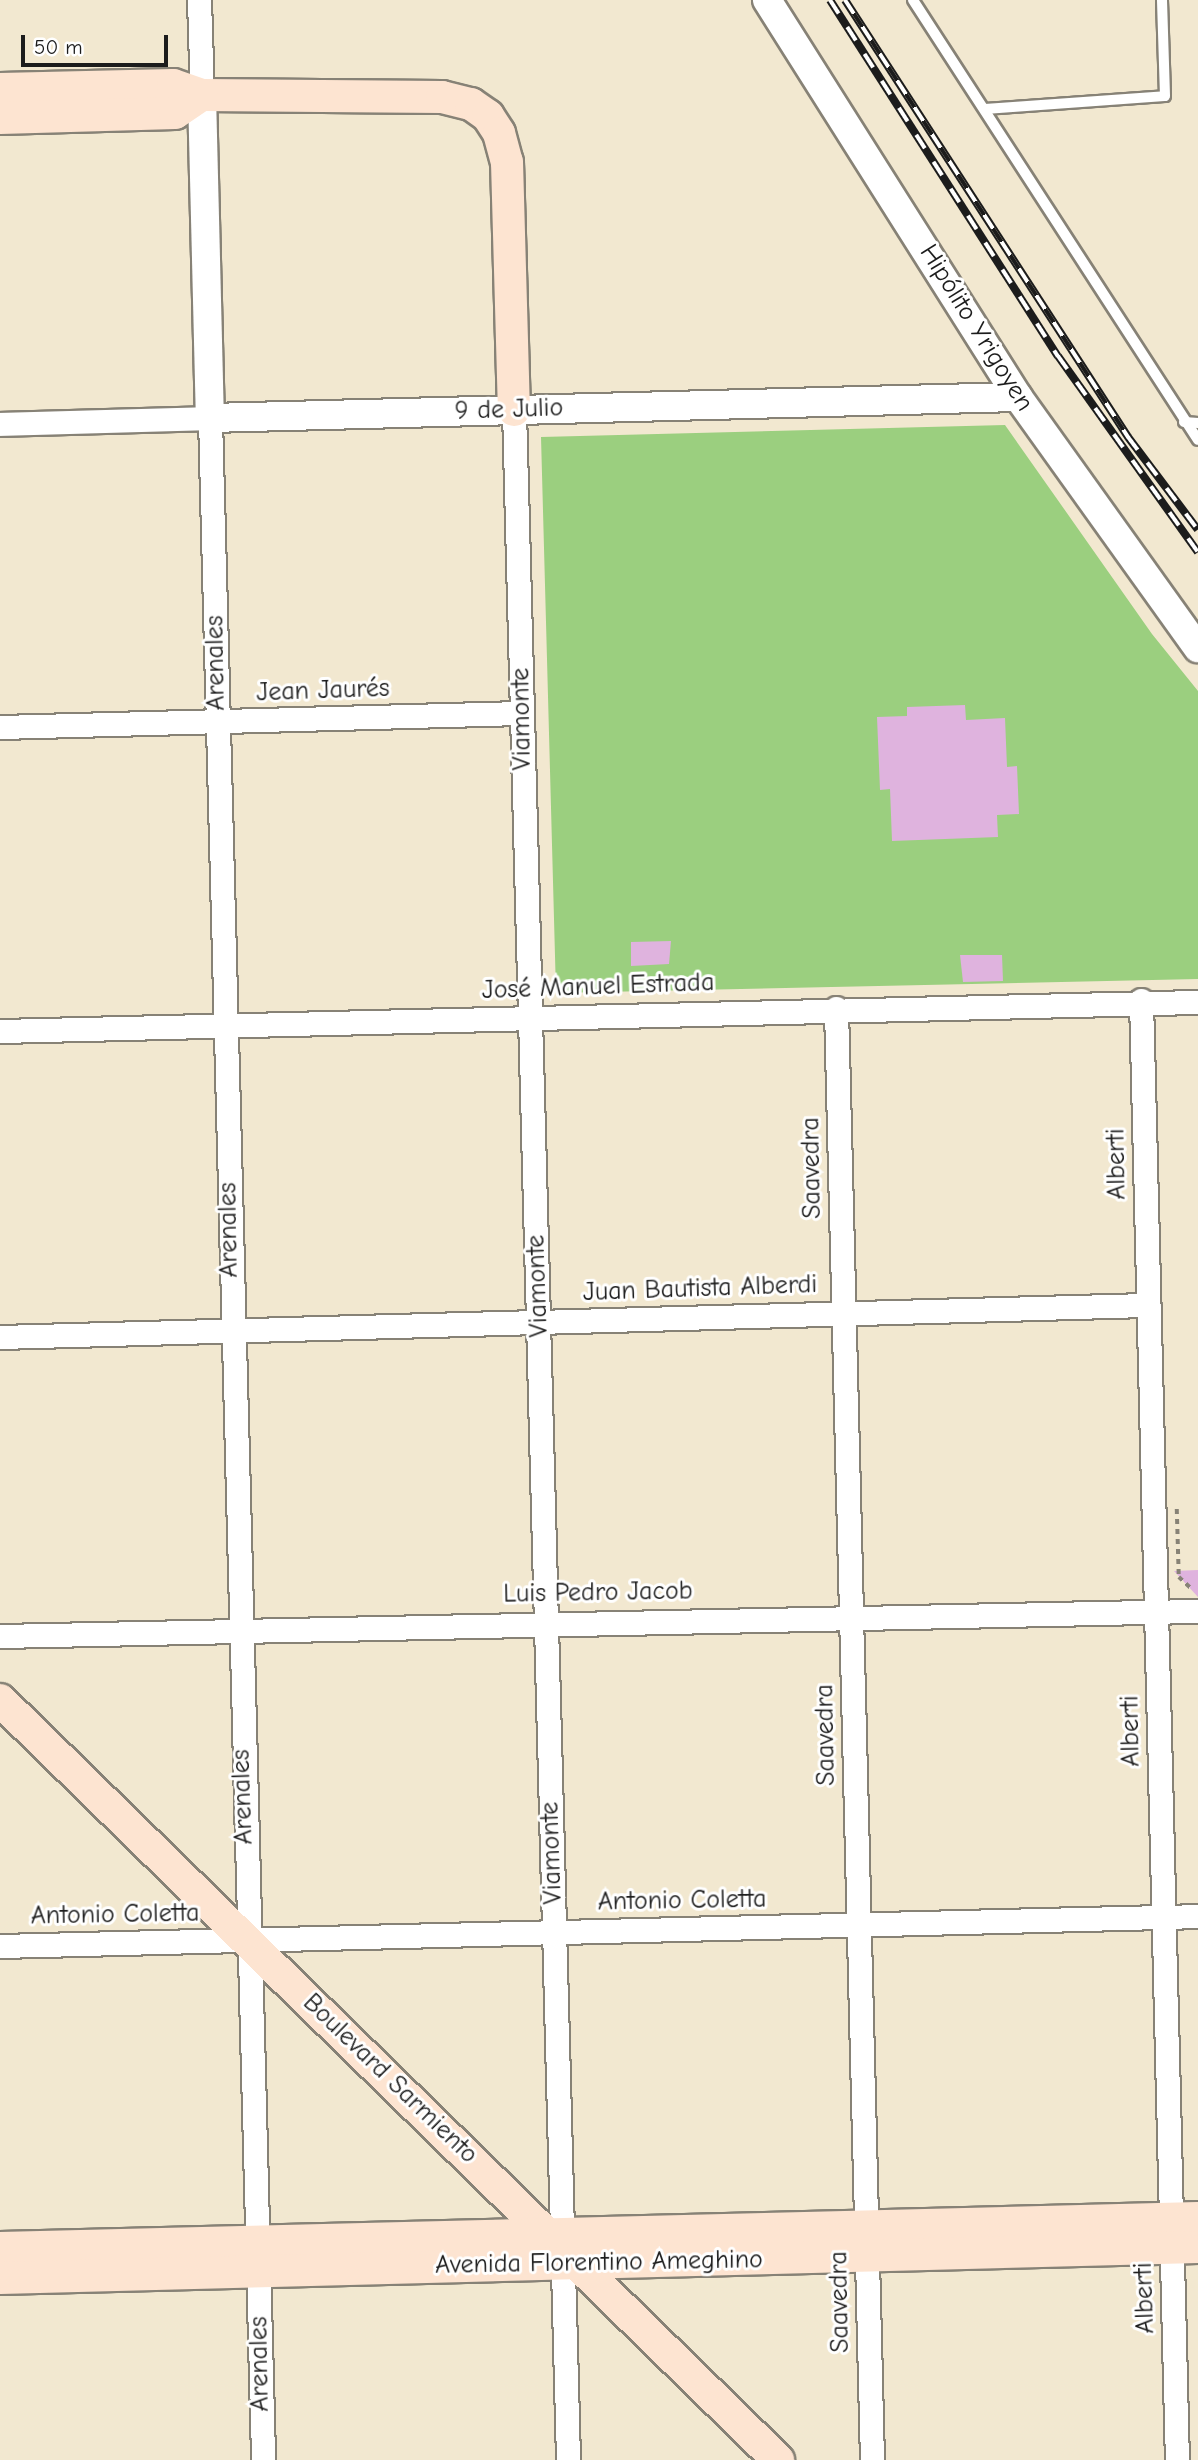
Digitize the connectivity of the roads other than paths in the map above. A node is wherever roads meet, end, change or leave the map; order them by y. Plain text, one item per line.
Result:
1 (199, 0) edge
2 (768, 0) edge
3 (913, 0) edge
4 (1162, 0) edge
5 (0, 89) edge
6 (202, 95) junction
7 (985, 109) junction
8 (0, 118) edge
9 (1018, 397) junction
10 (514, 410) junction
11 (210, 418) junction
12 (1184, 422) junction
13 (1198, 423) edge
14 (0, 424) edge
15 (1198, 440) edge
16 (1198, 648) edge
17 (522, 713) junction
18 (217, 722) junction
19 (0, 727) edge
20 (1141, 1000) junction
21 (1198, 1002) edge
22 (836, 1008) junction
23 (528, 1017) junction
24 (225, 1024) junction
25 (0, 1031) edge
26 (1149, 1305) junction
27 (844, 1313) junction
28 (539, 1321) junction
29 (232, 1330) junction
30 (0, 1337) edge
31 (1197, 1605) edge
32 (1156, 1612) junction
33 (851, 1616) junction
34 (545, 1621) junction
35 (239, 1628) junction
36 (0, 1636) edge
37 (0, 1700) edge
38 (1164, 1916) junction
39 (1198, 1916) edge
40 (859, 1924) junction
41 (554, 1932) junction
42 (247, 1940) junction
43 (0, 1946) edge
44 (1185, 2233) edge
45 (866, 2241) junction
46 (0, 2248) edge
47 (562, 2249) junction
48 (258, 2256) junction
49 (0, 2278) edge
50 (263, 2460) edge
51 (568, 2460) edge
52 (778, 2460) edge
53 (872, 2460) edge
54 (1177, 2460) edge

1 - 6 street, Arenales
2 - 9 street, Hipólito Yrigoyen
3 - 7 lane
4 - 7 lane
5 - 6 main road
6 - 8 main road
6 - 10 main road, Viamonte
6 - 11 street, Arenales
7 - 12 lane
9 - 10 street, 9 de Julio
9 - 16 street, Hipólito Yrigoyen
10 - 11 street, 9 de Julio
10 - 17 street, Viamonte
11 - 14 street, 9 de Julio
11 - 18 street, Arenales
12 - 13 lane
12 - 15 lane
17 - 18 street, Jean Jaurés
17 - 23 street, Viamonte
18 - 19 street, Jean Jaurés
18 - 24 street, Arenales
20 - 21 street, José Manuel Estrada
20 - 22 street, José Manuel Estrada
20 - 26 street, Alberti
22 - 23 street, José Manuel Estrada
22 - 27 street, Saavedra
23 - 24 street, José Manuel Estrada
23 - 28 street, Viamonte
24 - 25 street, José Manuel Estrada
24 - 29 street, Arenales
26 - 27 street, Juan Bautista Alberdi
26 - 32 street, Alberti
27 - 28 street, Juan Bautista Alberdi
27 - 33 street, Saavedra
28 - 29 street, Juan Bautista Alberdi
28 - 34 street, Viamonte
29 - 30 street, Juan Bautista Alberdi
29 - 35 street, Arenales
31 - 32 street, Luis Pedro Jacob
32 - 33 street, Luis Pedro Jacob
32 - 38 street, Alberti
33 - 34 street, Luis Pedro Jacob
33 - 40 street, Saavedra
34 - 35 street, Luis Pedro Jacob
34 - 41 street, Viamonte
35 - 36 street, Luis Pedro Jacob
35 - 42 street, Arenales
37 - 42 main road, Boulevard Sarmiento
38 - 39 street, Antonio Coletta
38 - 40 street, Antonio Coletta
38 - 44 street, Alberti
40 - 41 street, Antonio Coletta
40 - 45 street, Saavedra
41 - 42 street, Antonio Coletta
41 - 47 street, Viamonte
42 - 43 street, Antonio Coletta
42 - 47 main road, Boulevard Sarmiento
42 - 48 street, Arenales
44 - 45 main road, Avenida Florentino Ameghino
44 - 54 street, Alberti
45 - 47 main road, Avenida Florentino Ameghino
45 - 53 street, Saavedra
46 - 48 main road, Avenida Florentino Ameghino
47 - 48 main road, Avenida Florentino Ameghino
47 - 51 street, Viamonte
47 - 52 main road, Boulevard Sarmiento
48 - 49 main road, Avenida Florentino Ameghino
48 - 50 street, Arenales

